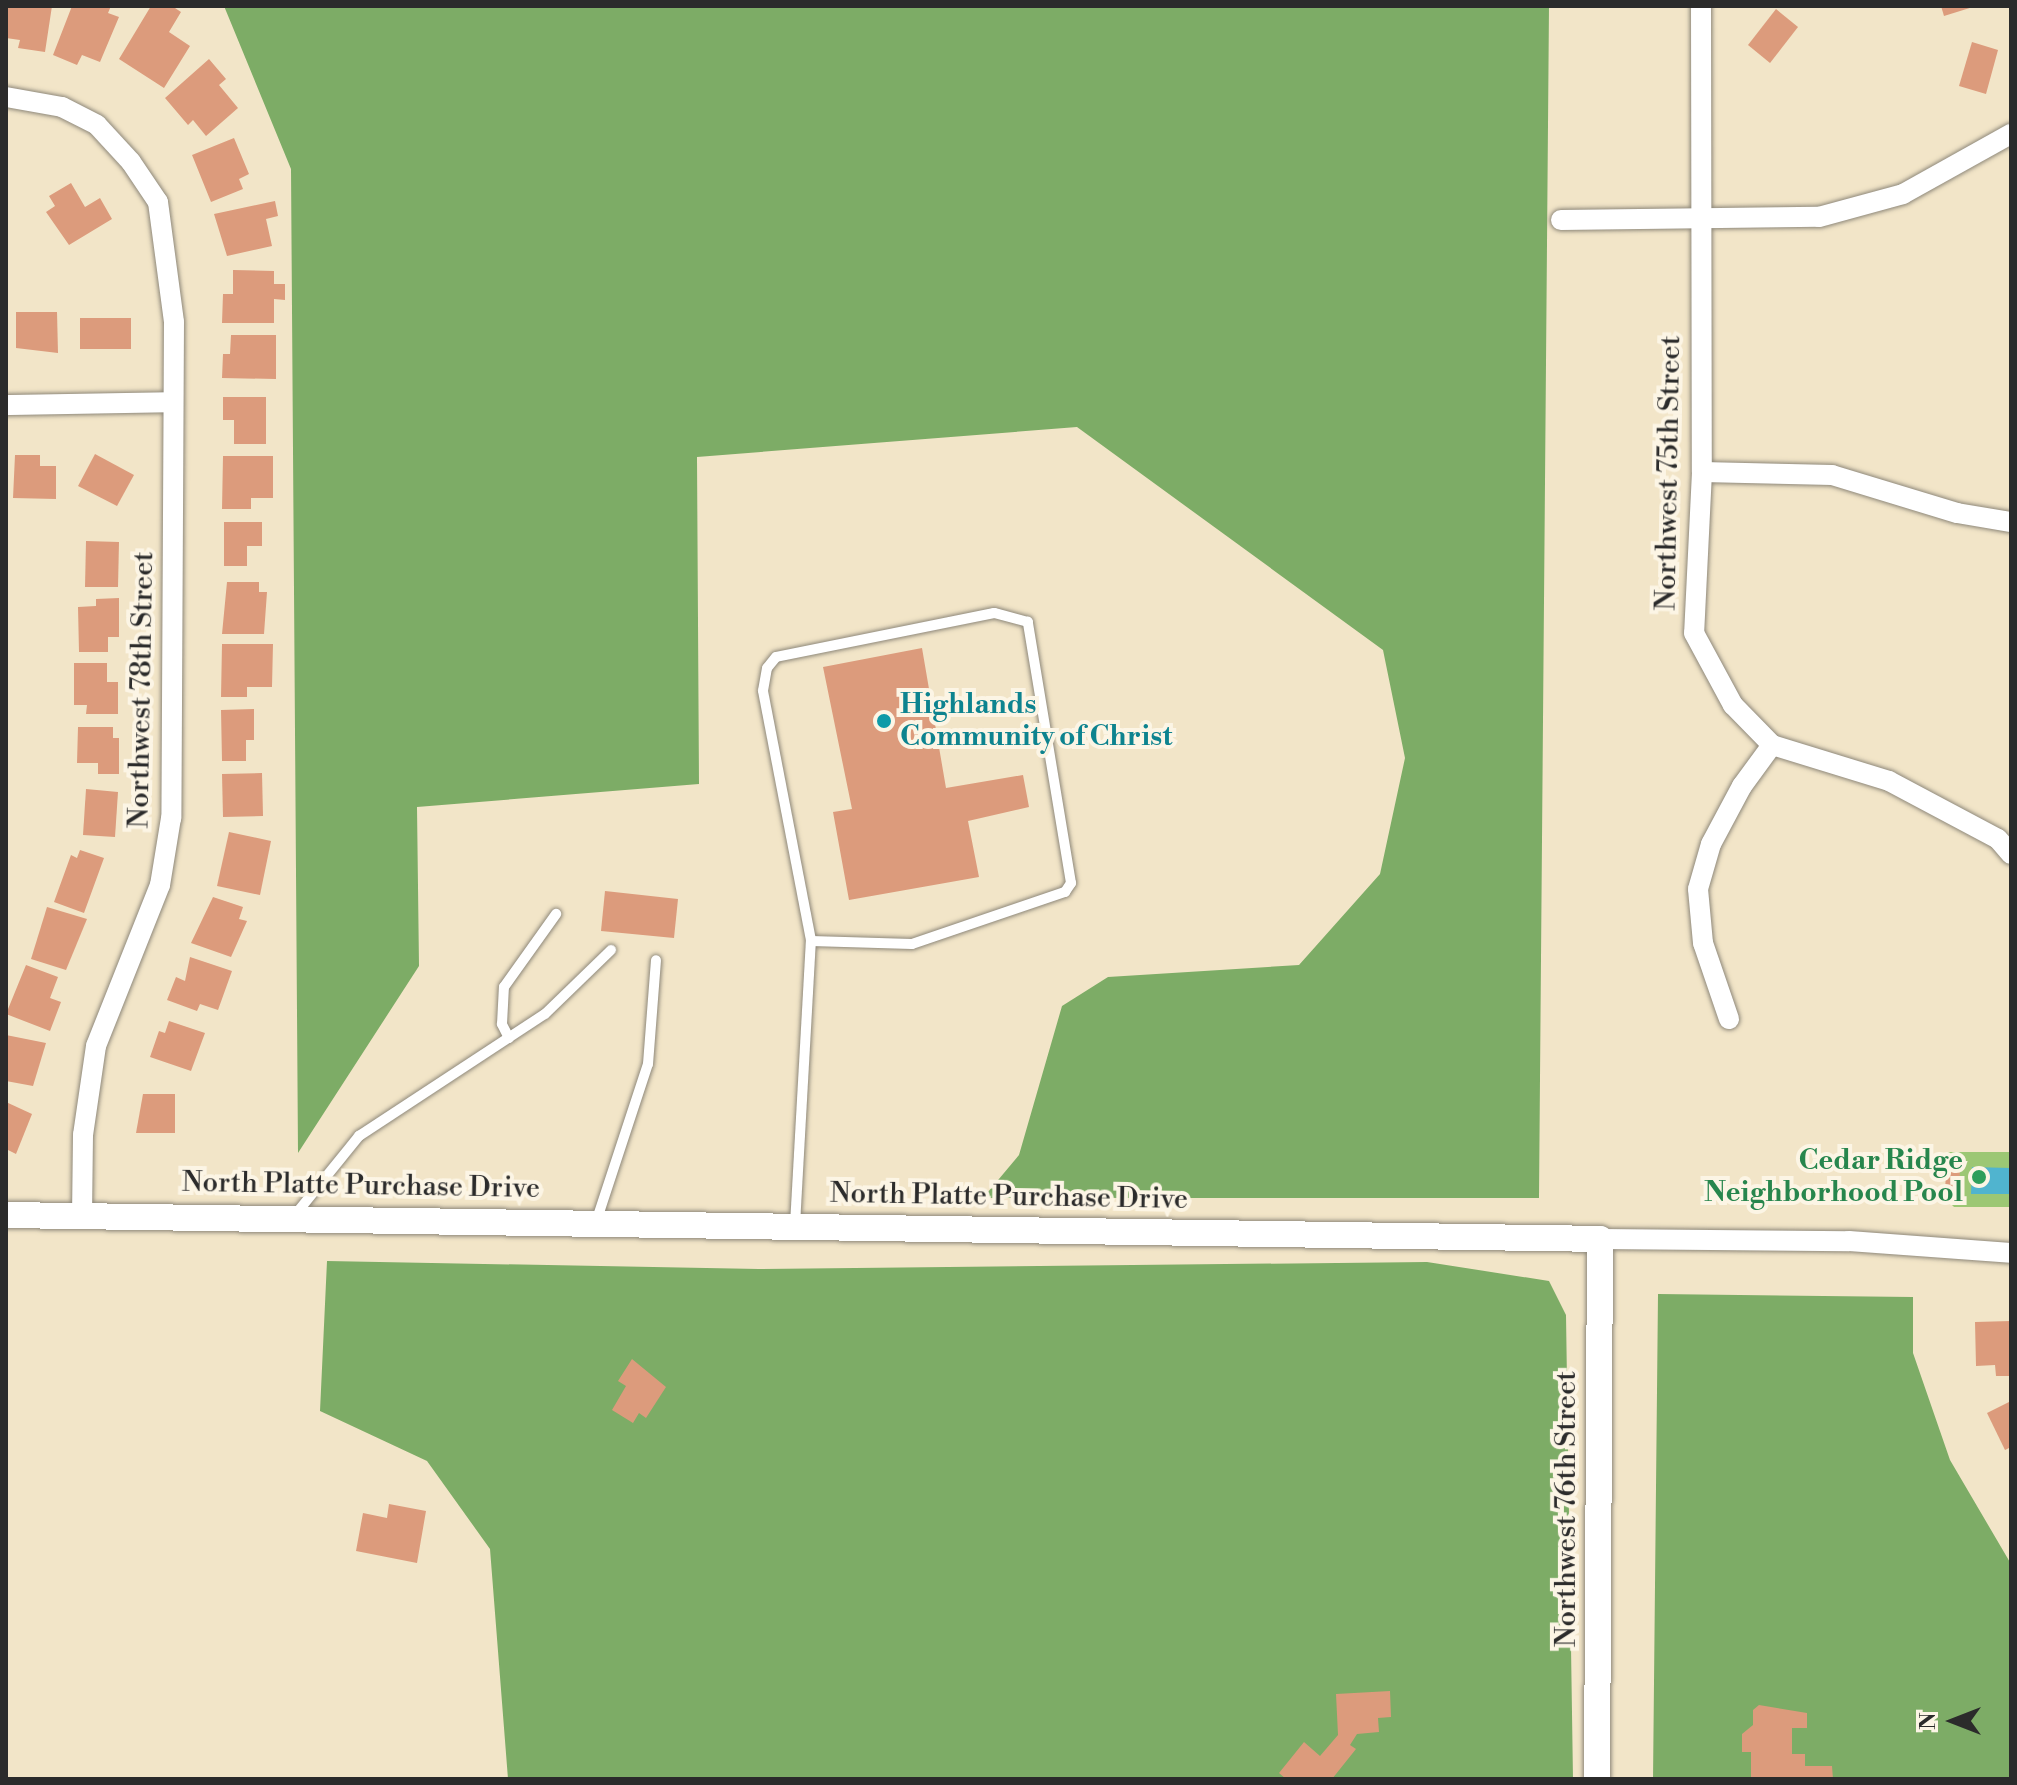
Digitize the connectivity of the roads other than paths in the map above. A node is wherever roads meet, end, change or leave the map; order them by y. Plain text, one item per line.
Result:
1 (1701, 6) edge
2 (6, 97) edge
3 (2011, 134) edge
4 (1561, 220) dead end
5 (1698, 220) junction
6 (173, 402) junction
7 (6, 405) edge
8 (1702, 472) junction
9 (2011, 522) edge
10 (1772, 745) junction
11 (2011, 854) edge
12 (556, 914) dead end
13 (811, 941) junction
14 (611, 950) dead end
15 (656, 960) dead end
16 (1729, 1019) dead end
17 (509, 1038) junction
18 (6, 1215) edge
19 (82, 1215) junction
20 (294, 1217) junction
21 (596, 1222) junction
22 (795, 1225) junction
23 (1600, 1239) junction
24 (2011, 1253) edge
25 (1597, 1779) edge

1 - 5 street, Northwest 75th Street
2 - 6 street, Northwest 78th Street
3 - 5 street
4 - 5 street
5 - 8 street, Northwest 75th Street
6 - 7 street
6 - 19 street, Northwest 78th Street
8 - 9 street
8 - 10 street, Northwest 75th Street
10 - 11 street, Northwest 75th Street
10 - 16 street
12 - 17 lane
13 - 13 lane
13 - 22 lane
14 - 17 lane
15 - 21 lane
17 - 20 lane
18 - 19 street, North Platte Purchase Drive
19 - 20 street, North Platte Purchase Drive
20 - 21 street, North Platte Purchase Drive
21 - 22 street, North Platte Purchase Drive
22 - 23 street, North Platte Purchase Drive
23 - 24 street, North Platte Purchase Drive
23 - 25 street, Northwest 76th Street

